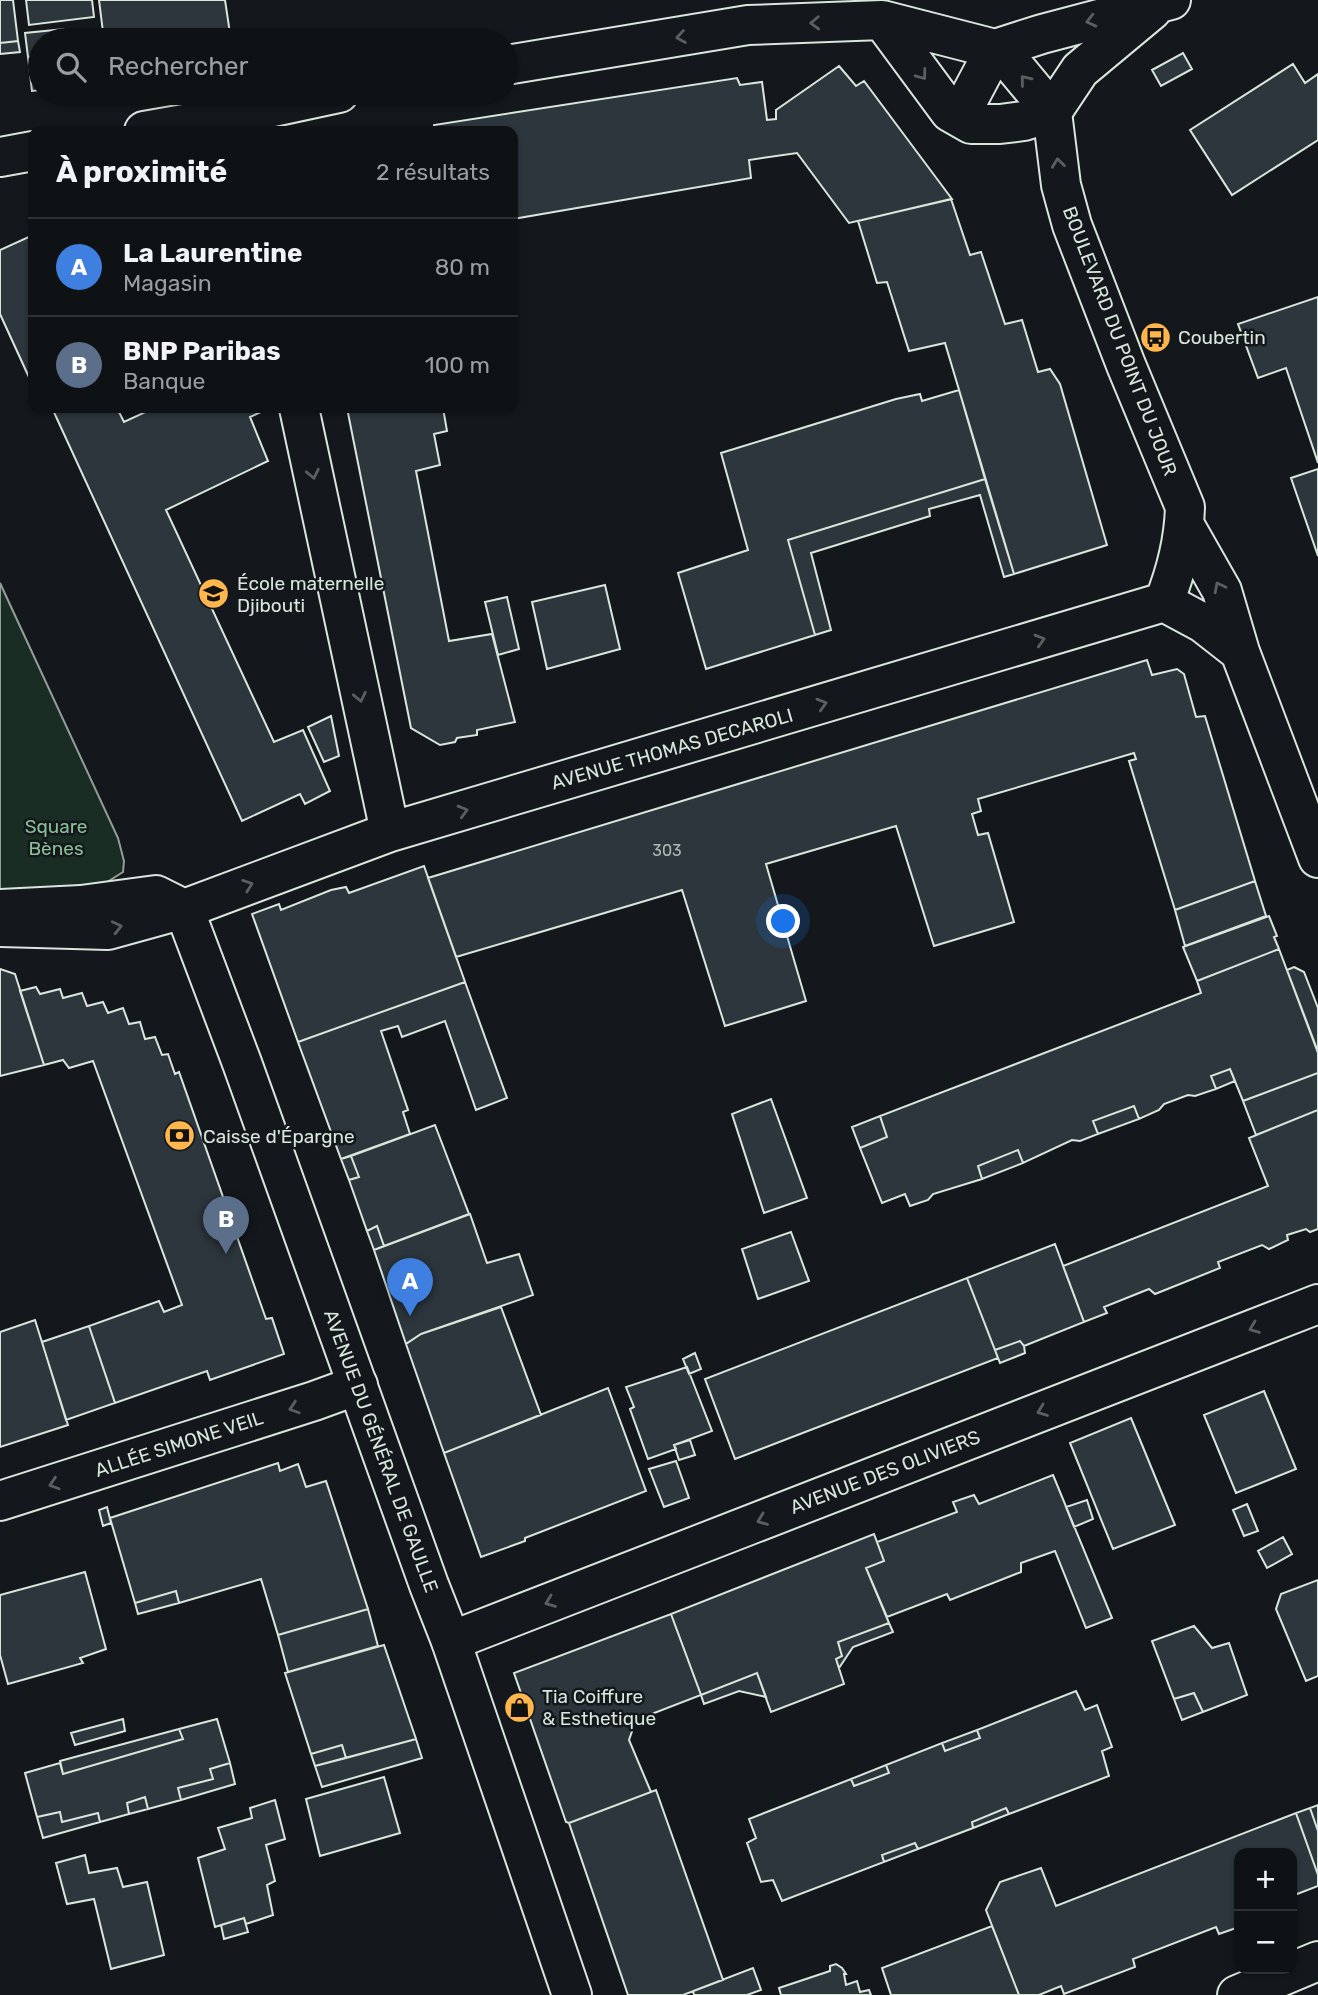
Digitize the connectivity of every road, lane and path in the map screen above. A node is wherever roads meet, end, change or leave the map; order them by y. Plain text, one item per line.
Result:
1 (778, 0) edge
2 (1164, 2) edge
3 (873, 10) edge
4 (748, 26) junction
5 (995, 49) junction
6 (518, 63) edge
7 (299, 105) edge
8 (1052, 113) junction
9 (959, 117) junction
10 (238, 123) edge
11 (203, 126) edge
12 (28, 152) edge
13 (0, 157) edge
14 (300, 413) edge
15 (1185, 526) junction
16 (1164, 603) junction
17 (1240, 652) junction
18 (390, 832) junction
19 (1314, 839) edge
20 (0, 909) edge
21 (184, 909) junction
22 (0, 927) edge
23 (1318, 1304) edge
24 (358, 1385) junction
25 (0, 1501) edge
26 (451, 1641) junction
27 (1318, 1961) edge
28 (572, 1995) edge
29 (1237, 1995) edge

1 - 4 street
2 -> 5 street
2 - 8 street
3 -> 4 street
3 - 5 street
3 -> 9 street
4 -> 6 street
8 -> 5 street
5 - 9 street
7 - 10 street
8 - 9 street
15 -> 8 street, BOULEVARD DU POINT DU JOUR
10 - 11 street
12 - 13 street
14 -> 18 street
15 - 16 street, BOULEVARD DU POINT DU JOUR
17 -> 15 street, BOULEVARD DU POINT DU JOUR
16 - 17 street
18 -> 16 street, AVENUE THOMAS DECAROLI
17 - 19 street, BOULEVARD DU POINT DU JOUR
21 -> 18 street, AVENUE THOMAS DECAROLI
20 - 21 street
22 -> 21 street, AVENUE THOMAS DECAROLI
21 - 24 street, AVENUE DU GÉNÉRAL DE GAULLE
23 -> 26 street, AVENUE DES OLIVIERS
24 -> 25 street, ALLÉE SIMONE VEIL
24 - 26 street, AVENUE DU GÉNÉRAL DE GAULLE
26 - 28 street, AVENUE DU GÉNÉRAL DE GAULLE
27 - 29 street

